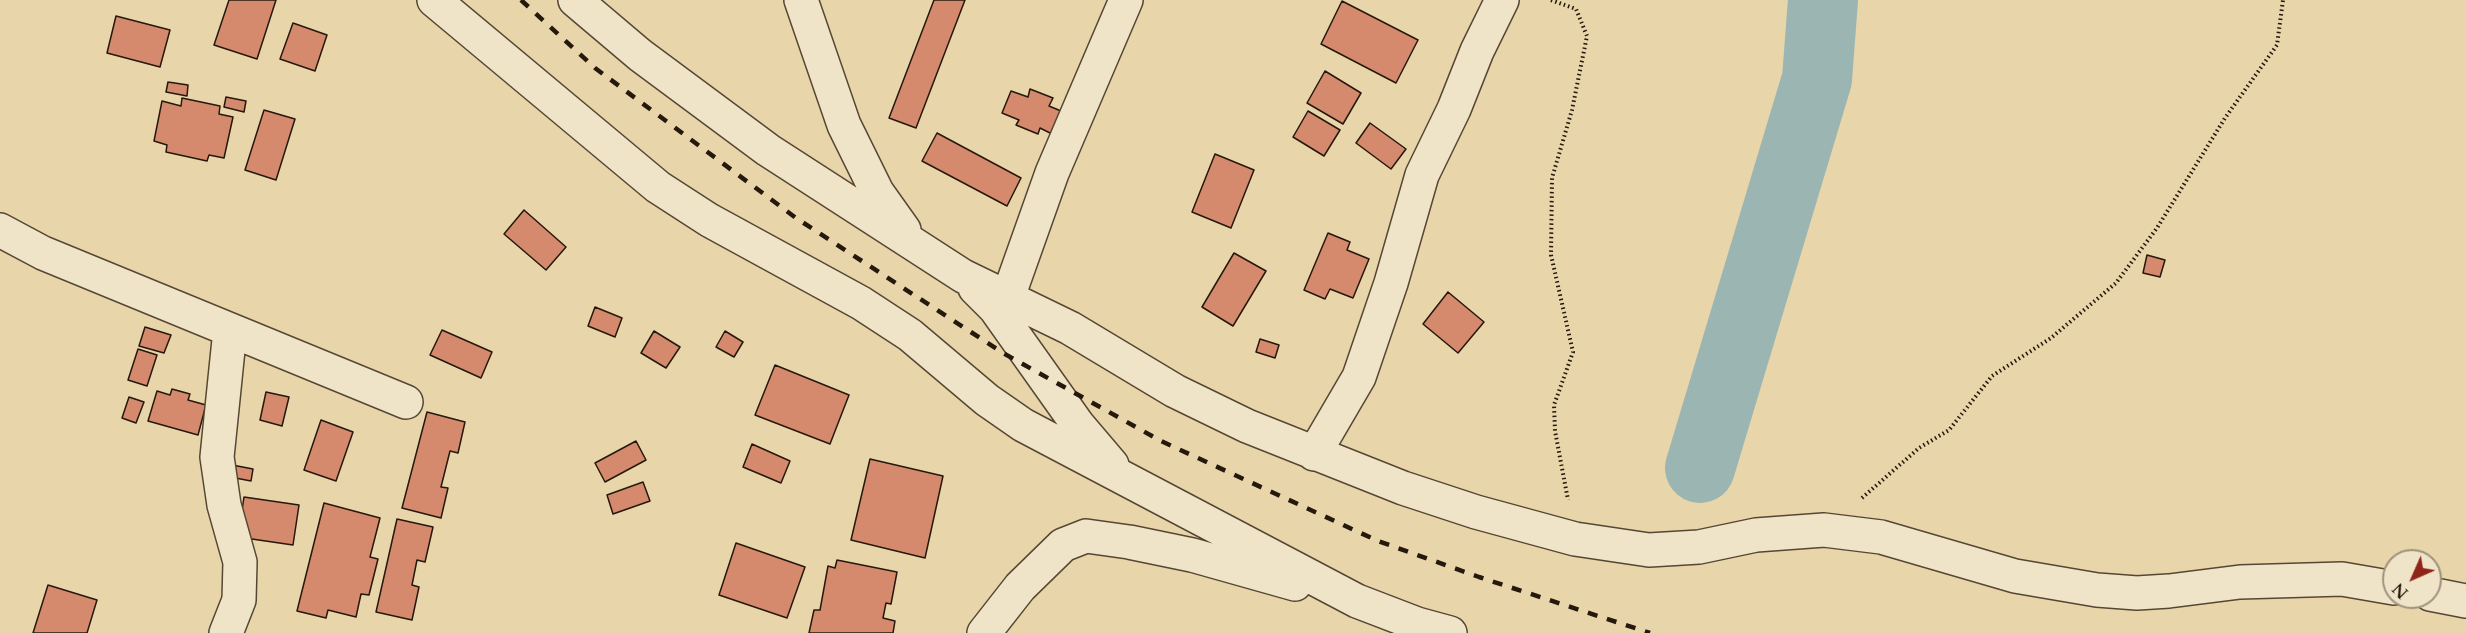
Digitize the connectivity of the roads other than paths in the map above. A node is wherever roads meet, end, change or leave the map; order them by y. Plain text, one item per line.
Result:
1 (434, 0) edge
2 (575, 0) edge
3 (801, 0) edge
4 (1126, 0) edge
5 (1502, 0) edge
6 (0, 230) edge
7 (914, 244) junction
8 (963, 276) junction
9 (1008, 297) junction
10 (230, 330) junction
11 (406, 402) dead end
12 (1314, 454) junction
13 (1122, 477) junction
14 (2382, 586) edge
15 (2442, 596) edge
16 (1357, 601) junction
17 (2466, 601) edge
18 (226, 633) edge
19 (984, 633) edge
20 (1450, 633) edge

1 - 13 street
2 - 7 street
3 - 7 street
4 - 9 street
5 - 12 street
6 - 10 street
7 - 8 street
8 - 9 street
8 - 13 street
9 - 12 street
10 - 11 street
10 - 18 street
12 - 14 street
13 - 16 street
15 - 17 street
16 - 19 street
16 - 20 street

